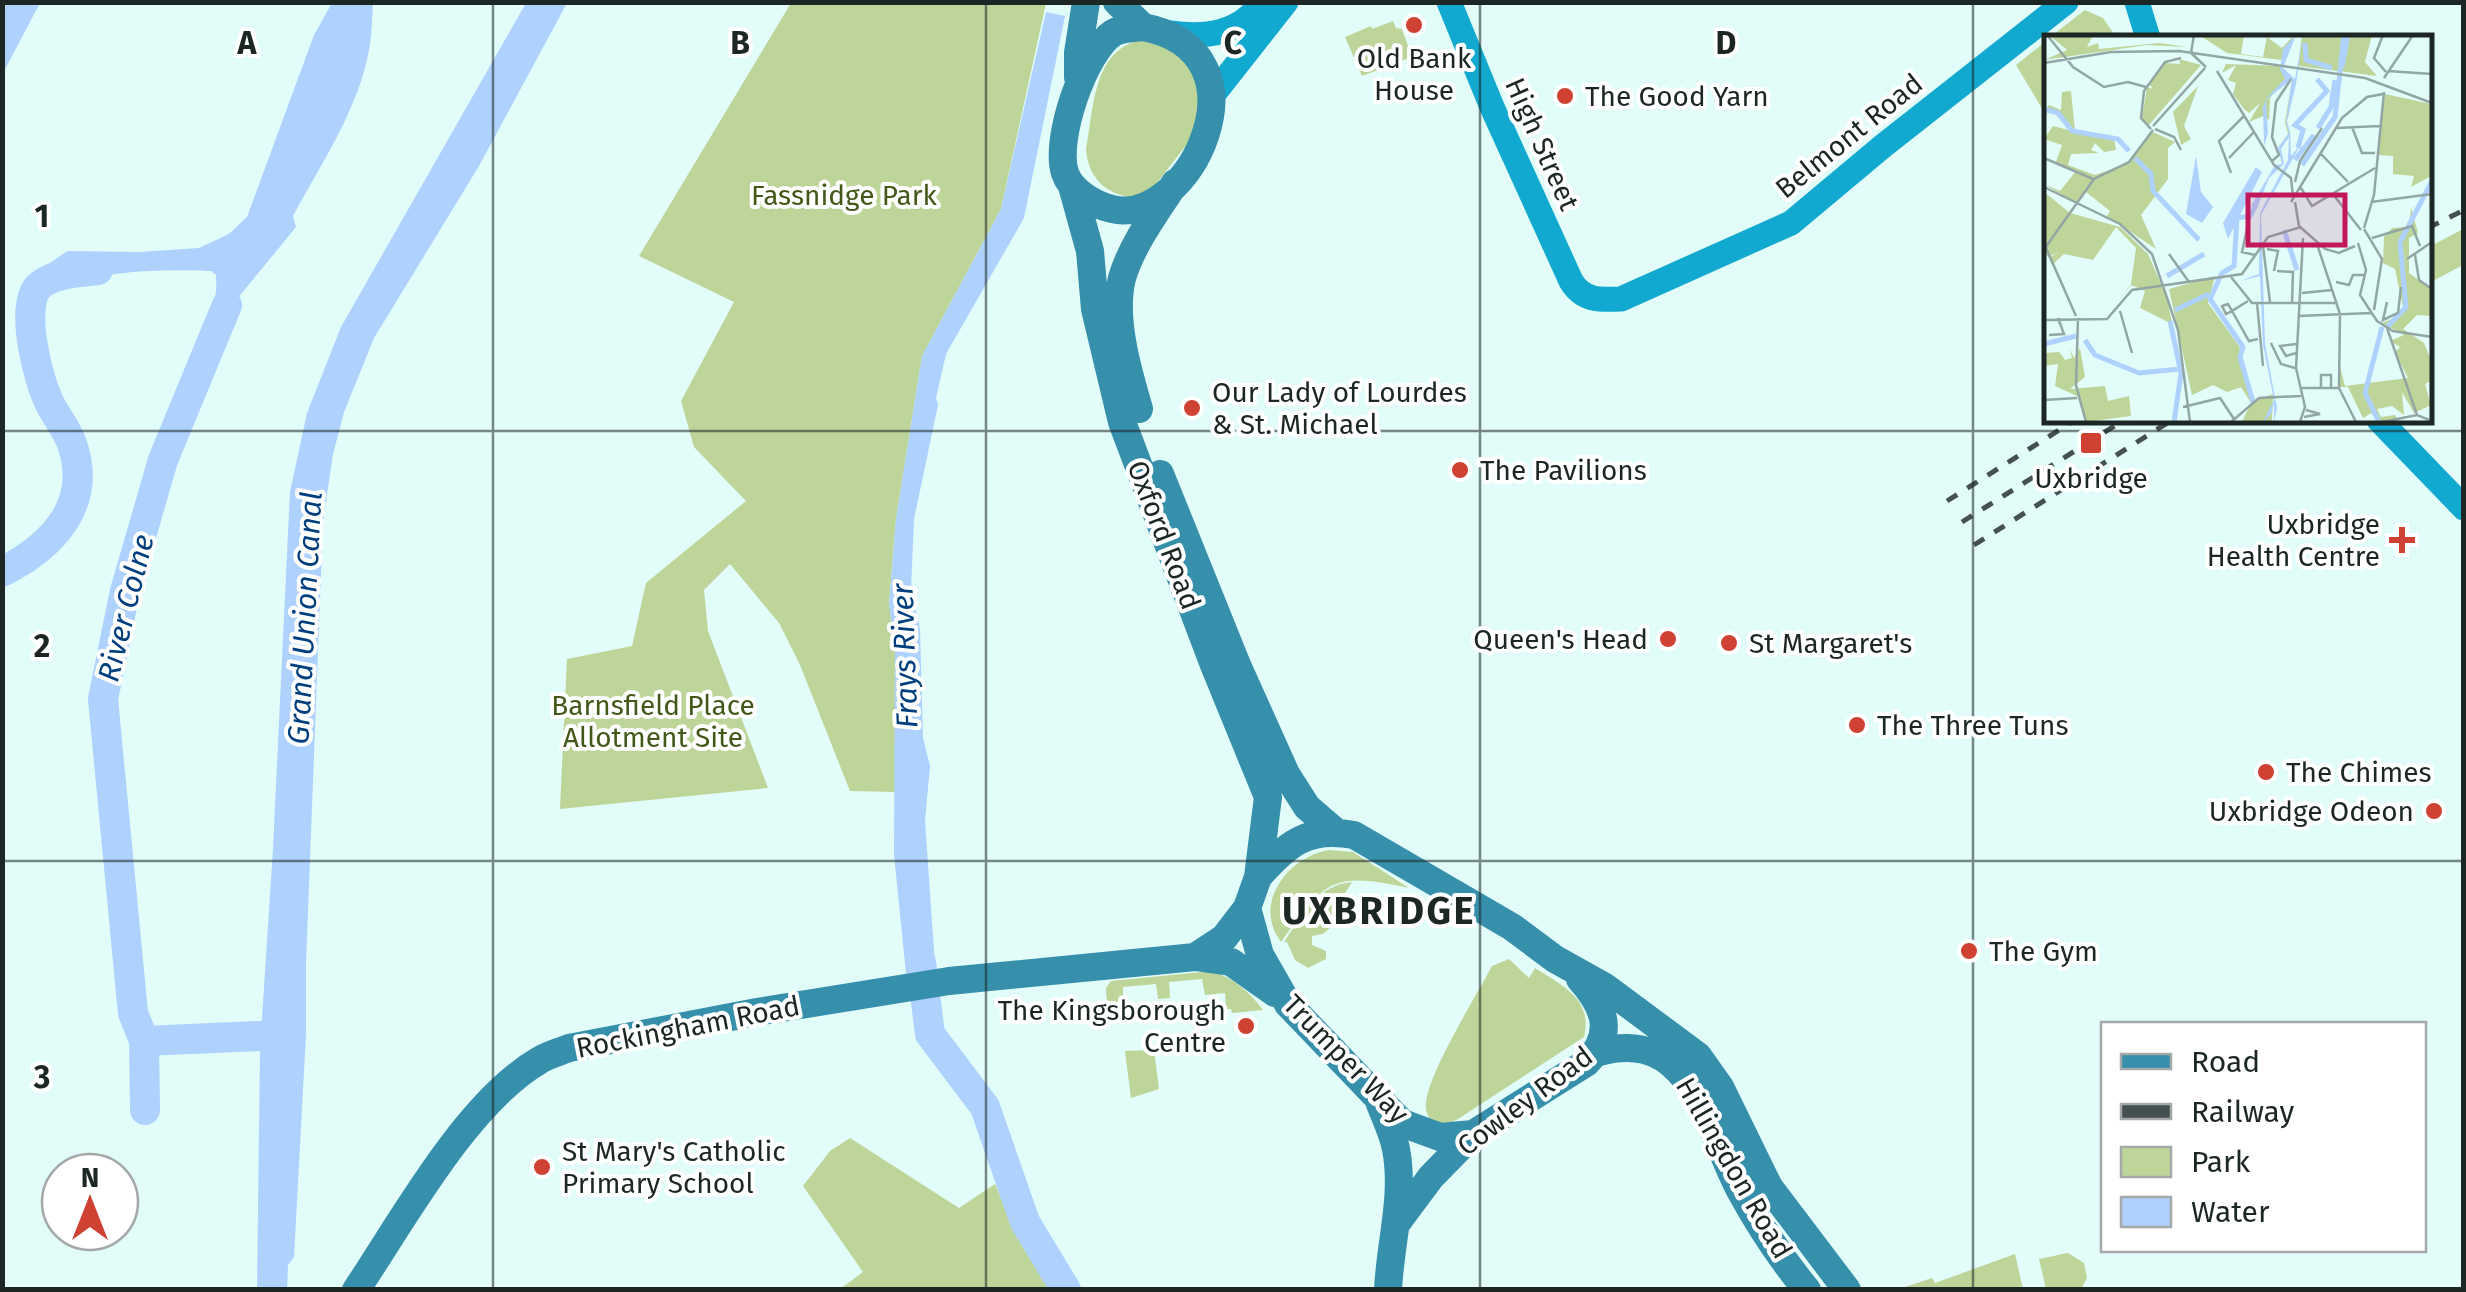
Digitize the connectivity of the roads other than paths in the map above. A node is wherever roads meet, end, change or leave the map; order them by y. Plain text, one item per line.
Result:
1 (1086, 2) edge
2 (1117, 2) edge
3 (1262, 2) edge
4 (1286, 2) edge
5 (1449, 2) edge
6 (2066, 2) edge
7 (2137, 2) edge
8 (1157, 30) junction
9 (2147, 35) edge
10 (1078, 84) junction
11 (1212, 96) junction
12 (1176, 184) junction
13 (1072, 186) junction
14 (1594, 299) joint
15 (2381, 422) edge
16 (2464, 508) edge
17 (1336, 832) junction
18 (1258, 877) junction
19 (1247, 908) junction
20 (1194, 957) junction
21 (1572, 970) junction
22 (1288, 1004) junction
23 (1596, 1053) junction
24 (1380, 1103) junction
25 (1473, 1134) junction
26 (1396, 1224) junction
27 (356, 1290) edge
28 (1388, 1290) edge
29 (1807, 1290) edge
30 (1847, 1290) edge

1 - 10 main road
2 - 8 main road
3 - 8 street
4 - 11 street
5 - 14 street, High Street
6 - 14 street, Belmont Road
7 - 9 street
8 - 10 main road
8 - 11 main road
10 - 13 main road
11 - 12 main road
12 - 13 main road
12 - 17 main road, Oxford Road
13 - 18 main road, Oxford Road
15 - 16 street
17 - 18 main road
17 - 21 main road
18 - 19 main road
19 - 20 main road
19 - 22 main road, Trumper Way
20 - 22 main road
20 - 27 main road, Rockingham Road
21 - 23 main road, Cowley Road
21 - 30 main road, Hillingdon Road
22 - 24 main road, Trumper Way
23 - 25 main road, Cowley Road
23 - 29 main road, Hillingdon Road
24 - 25 main road, Trumper Way
24 - 26 main road
25 - 26 main road, Cowley Road
26 - 28 main road

